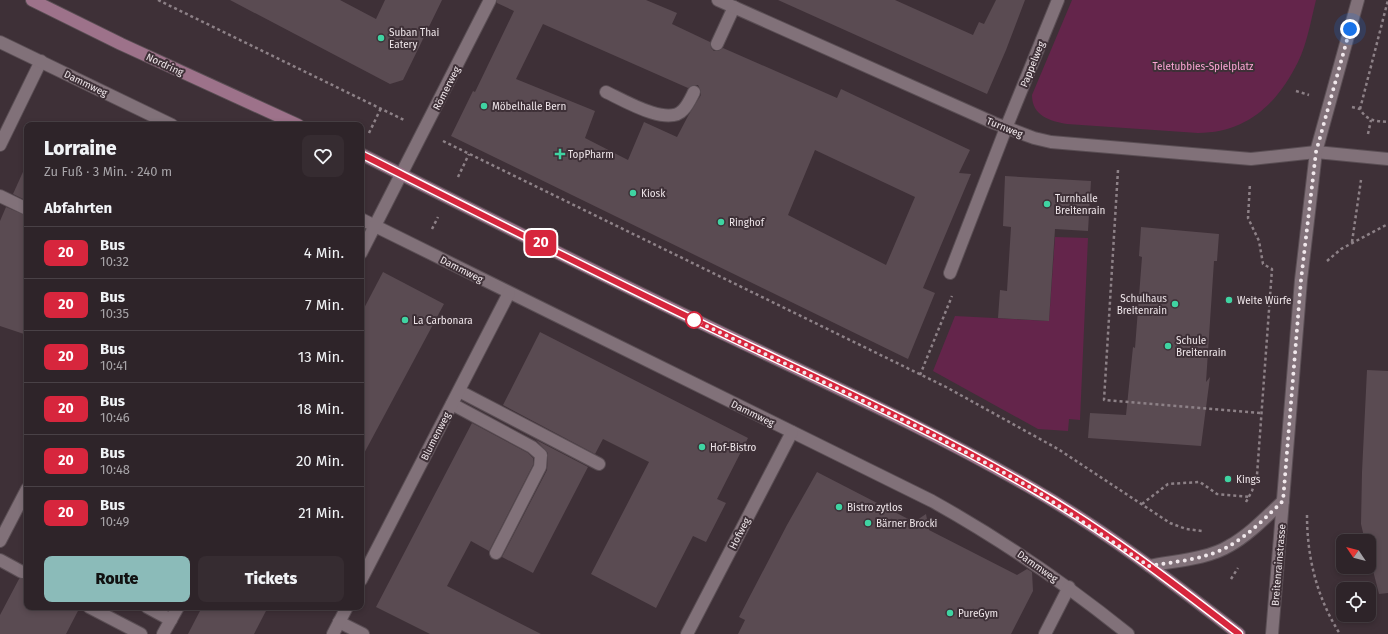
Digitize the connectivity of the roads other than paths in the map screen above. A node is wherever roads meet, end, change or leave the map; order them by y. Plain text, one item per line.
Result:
1 (32, 0) edge
2 (490, 0) edge
3 (718, 0) edge
4 (1058, 0) edge
5 (1358, 0) edge
6 (734, 7) junction
7 (0, 42) edge
8 (717, 44) dead end
9 (41, 61) junction
10 (606, 92) dead end
11 (694, 92) dead end
12 (166, 122) edge
13 (291, 122) edge
14 (1006, 128) junction
15 (0, 145) edge
16 (1316, 152) junction
17 (364, 156) edge
18 (1388, 159) edge
19 (402, 175) junction
20 (0, 196) edge
21 (24, 208) edge
22 (364, 220) edge
23 (375, 226) junction
24 (364, 247) edge
25 (950, 273) dead end
26 (509, 293) junction
27 (459, 391) junction
28 (452, 404) junction
29 (792, 432) junction
30 (599, 464) dead end
31 (24, 495) edge
32 (1283, 501) junction
33 (0, 541) edge
34 (496, 552) dead end
35 (0, 560) edge
36 (1149, 566) junction
37 (22, 572) dead end
38 (364, 574) edge
39 (1069, 587) junction
40 (95, 610) edge
41 (153, 610) edge
42 (176, 610) edge
43 (345, 610) edge
44 (171, 620) junction
45 (339, 622) junction
46 (141, 634) edge
47 (164, 634) edge
48 (332, 634) edge
49 (363, 634) edge
50 (687, 634) edge
51 (1045, 634) edge
52 (1128, 634) edge
53 (1239, 634) edge
54 (1272, 634) edge

1 - 13 main road, Nordring
2 - 19 street, Römerweg
3 - 6 street, Turnweg
4 - 14 street, Pappelweg
5 - 16 street, Breitenrainstrasse
6 - 8 street
6 - 14 street, Turnweg
7 - 9 street, Dammweg
9 - 12 street, Dammweg
9 - 15 street
10 - 11 street
14 - 16 street, Turnweg
14 - 25 street, Pappelweg
16 - 18 street, Turnweg
16 - 32 street, Breitenrainstrasse
17 - 19 main road
19 - 23 street, Römerweg
19 - 36 main road
20 - 21 street
22 - 23 street, Dammweg
23 - 24 street, Römerweg
23 - 26 street, Dammweg
26 - 27 street, Blumenweg
26 - 29 street, Dammweg
27 - 28 street, Blumenweg
27 - 30 street
28 - 34 street
28 - 38 street, Blumenweg
29 - 39 street, Dammweg
29 - 50 street, Hofweg
31 - 33 street
32 - 36 street
32 - 54 street, Breitenrainstrasse
35 - 37 street
36 - 53 main road
39 - 51 street
39 - 52 street, Dammweg
40 - 46 street
41 - 44 street
42 - 44 street
43 - 45 street
44 - 47 street
45 - 48 street
45 - 49 street

